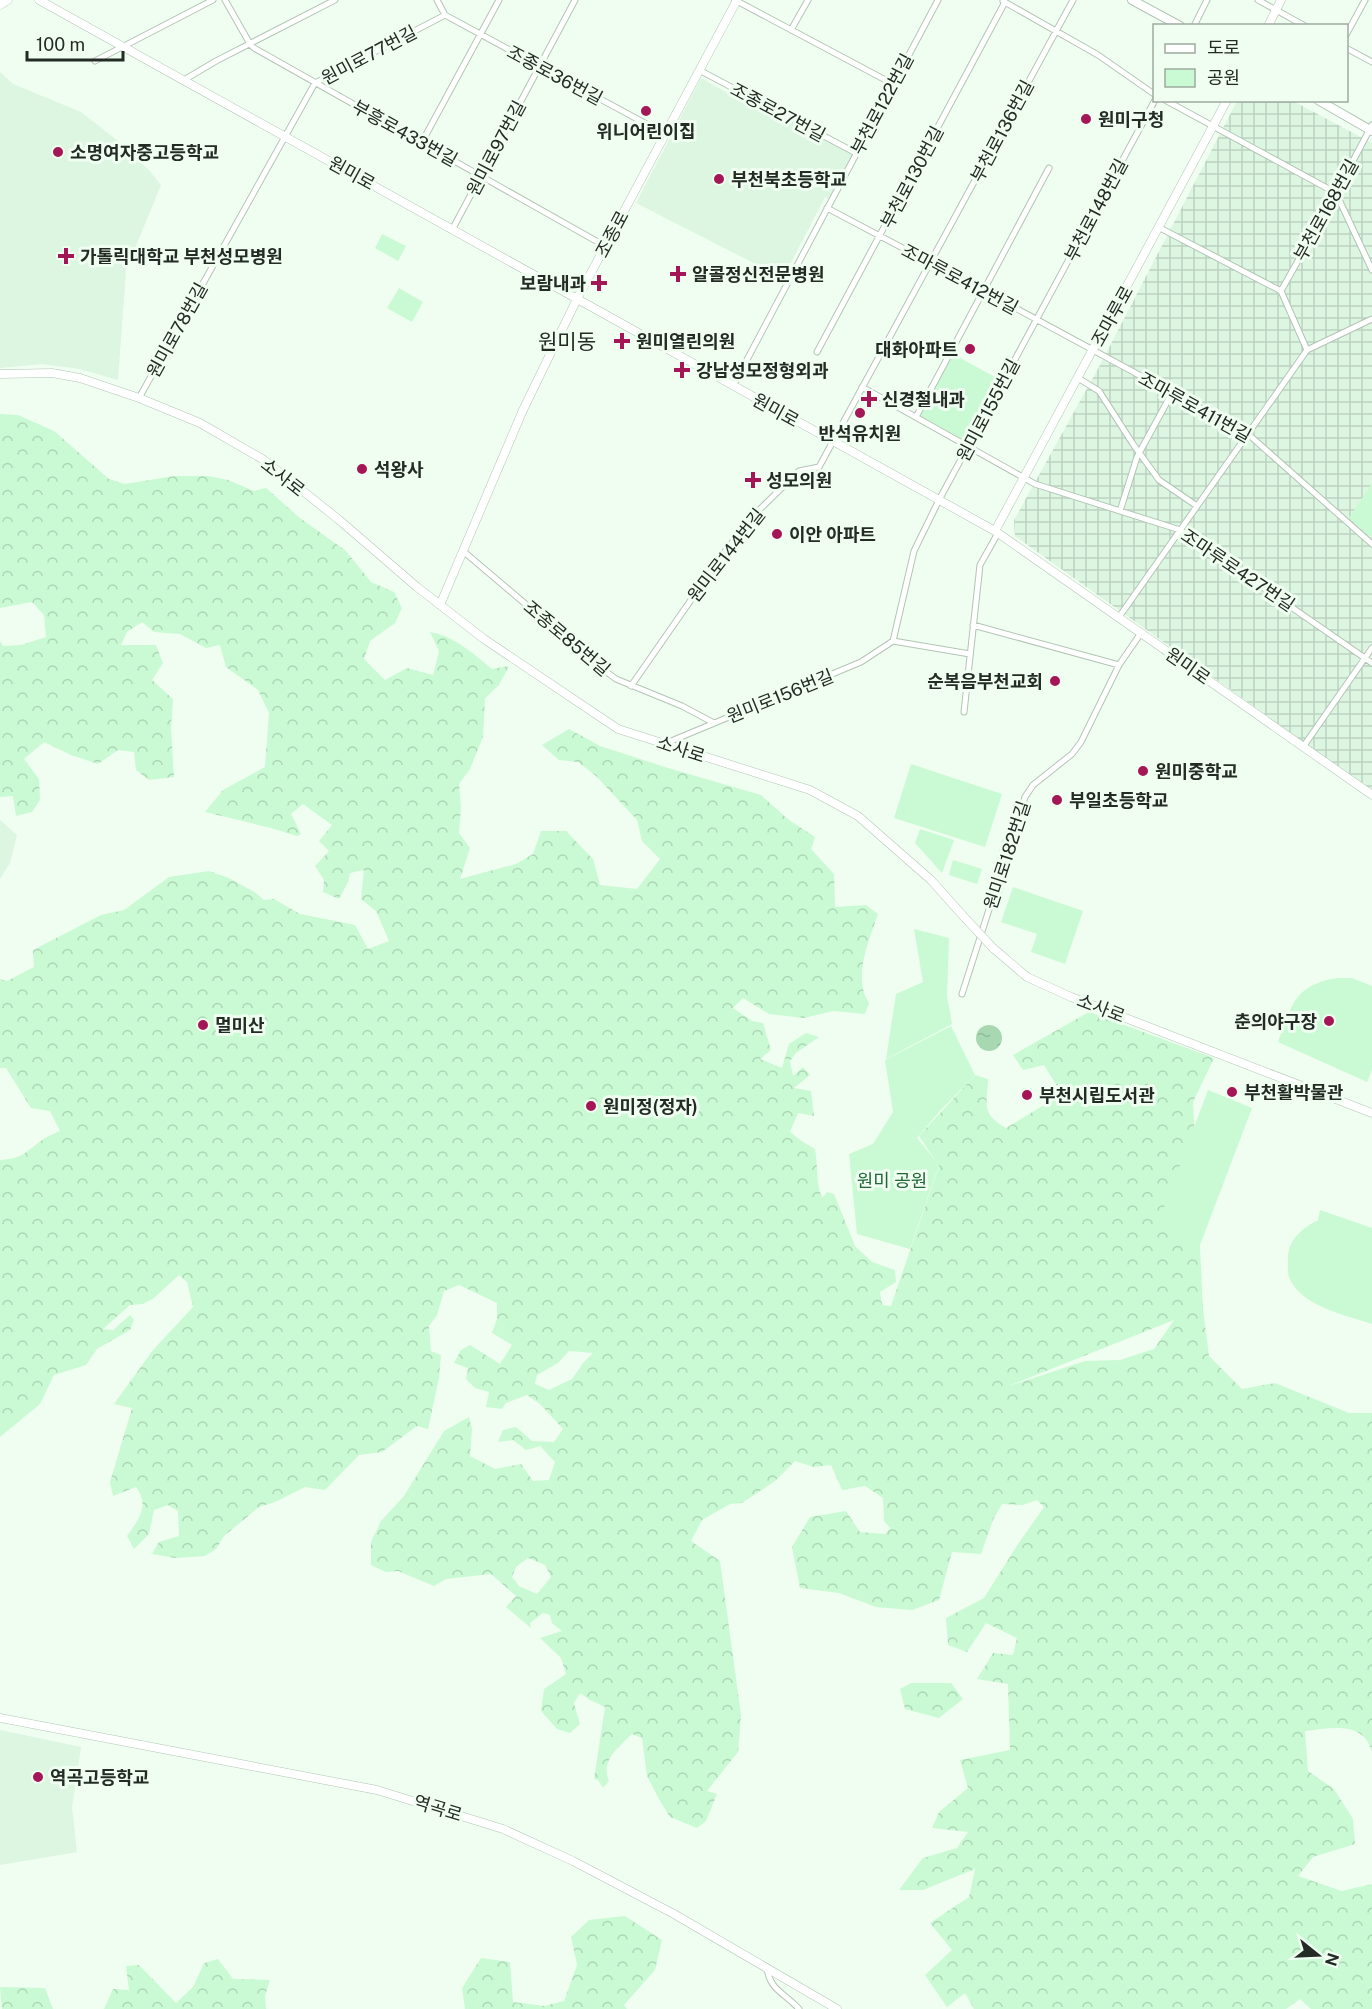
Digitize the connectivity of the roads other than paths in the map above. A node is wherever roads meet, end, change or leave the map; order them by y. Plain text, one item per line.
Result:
1 (8, 0) edge
2 (39, 0) edge
3 (213, 0) edge
4 (225, 0) edge
5 (334, 0) edge
6 (437, 0) edge
7 (499, 0) edge
8 (575, 0) edge
9 (736, 0) edge
10 (808, 0) edge
11 (938, 0) edge
12 (1073, 0) edge
13 (1132, 0) edge
14 (1207, 0) edge
15 (1257, 0) edge
16 (1281, 0) edge
17 (1365, 0) edge
18 (1003, 1) edge
19 (0, 5) edge
20 (1276, 10) junction
21 (445, 15) junction
22 (1176, 24) edge
23 (1195, 24) edge
24 (1269, 24) edge
25 (1301, 24) edge
26 (791, 30) junction
27 (1056, 30) junction
28 (1348, 32) edge
29 (481, 35) junction
30 (250, 44) junction
31 (124, 46) junction
32 (1348, 49) edge
33 (95, 61) dead end
34 (1372, 62) edge
35 (539, 66) junction
36 (699, 70) junction
37 (184, 80) junction
38 (315, 83) junction
39 (893, 84) junction
40 (1153, 93) edge
41 (1154, 102) edge
42 (1168, 102) edge
43 (1226, 102) edge
44 (1322, 102) edge
45 (1213, 128) junction
46 (1371, 128) edge
47 (665, 134) junction
48 (285, 136) junction
49 (422, 142) junction
50 (856, 153) junction
51 (1049, 168) dead end
52 (481, 174) junction
53 (1336, 193) junction
54 (827, 208) junction
55 (1160, 228) junction
56 (452, 230) junction
57 (880, 236) junction
58 (605, 246) junction
59 (931, 262) junction
60 (1372, 270) edge
61 (984, 291) junction
62 (1281, 291) junction
63 (577, 299) junction
64 (1036, 319) junction
65 (1372, 319) edge
66 (1307, 350) junction
67 (1093, 351) junction
68 (817, 352) dead end
69 (0, 374) edge
70 (1078, 378) junction
71 (733, 386) junction
72 (862, 387) junction
73 (1172, 393) junction
74 (139, 398) junction
75 (916, 417) junction
76 (1248, 434) junction
77 (833, 441) junction
78 (968, 446) junction
79 (1139, 452) junction
80 (1023, 478) junction
81 (939, 500) junction
82 (1197, 506) junction
83 (1120, 511) junction
84 (1180, 530) junction
85 (997, 532) junction
86 (1372, 544) edge
87 (463, 551) junction
88 (440, 605) junction
89 (1119, 617) junction
90 (973, 625) junction
91 (1142, 633) junction
92 (893, 641) junction
93 (1372, 648) edge
94 (970, 654) junction
95 (1364, 658) junction
96 (1372, 663) edge
97 (1119, 665) junction
98 (631, 686) junction
99 (964, 712) dead end
100 (714, 723) junction
101 (664, 744) junction
102 (1304, 747) junction
103 (1372, 795) edge
104 (962, 994) dead end
105 (1372, 1113) edge
106 (0, 1718) edge
107 (766, 1967) junction
108 (799, 2009) edge
109 (837, 2009) edge

1 - 19 street
2 - 31 street, 원미로
3 - 31 street
4 - 30 street, 부흥로433번길
5 - 30 street
6 - 21 street
7 - 29 street
8 - 35 street, 원미로97번길
9 - 26 street
9 - 36 street, 조종로
10 - 26 street
11 - 39 street, 부천로122번길
12 - 27 street, 부천로136번길
13 - 22 main road
14 - 23 street
15 - 20 street
16 - 20 street
17 - 28 street
18 - 27 street
18 - 57 street, 부천로130번길
20 - 24 street
20 - 25 street
21 - 29 street, 조종로36번길
21 - 38 street, 원미로77번길
26 - 39 street
27 - 40 street
27 - 59 street, 부천로136번길
29 - 35 street, 조종로36번길
29 - 49 street
30 - 37 street
30 - 38 street, 부흥로433번길
31 - 33 street
31 - 37 street, 원미로
32 - 34 street
35 - 47 street, 조종로36번길
35 - 52 street, 원미로97번길
36 - 47 street, 조종로
36 - 50 street, 조종로27번길
37 - 48 street, 원미로
38 - 48 street, 원미로77번길
38 - 49 street, 부흥로433번길
39 - 50 street, 부천로122번길
41 - 64 street, 부천로148번길
42 - 45 street
43 - 45 street, 조마루로
44 - 46 main road
45 - 53 street
45 - 55 street, 조마루로
46 - 53 street, 부천로168번길
47 - 58 street, 조종로
48 - 56 street, 원미로
48 - 74 street, 원미로78번길
49 - 52 street, 부흥로433번길
50 - 54 street, 부천로122번길
51 - 61 street
52 - 56 street, 원미로97번길
52 - 58 street, 부흥로433번길
53 - 60 street
53 - 62 street, 부천로168번길
54 - 57 street, 조마루로412번길
54 - 71 street, 부천로122번길
55 - 62 street
55 - 67 street, 조마루로
56 - 63 street, 원미로
57 - 59 street, 조마루로412번길
57 - 68 street, 부천로130번길
58 - 63 street, 조종로
59 - 61 street, 조마루로412번길
59 - 72 street, 부천로136번길
61 - 64 street, 조마루로412번길
61 - 75 street
62 - 66 street
63 - 71 street, 원미로
63 - 87 street, 조종로
64 - 67 street, 조마루로412번길
64 - 78 street, 원미로155번길
65 - 66 street
66 - 76 street
67 - 70 street, 조마루로
67 - 73 street, 조마루로411번길
69 - 74 street, 소사로
70 - 79 street
70 - 80 street, 조마루로
71 - 77 street, 원미로
72 - 75 street, 조마루로427번길
72 - 77 street, 부천로136번길
73 - 76 street, 조마루로411번길
73 - 79 street
74 - 88 street, 소사로
75 - 78 street, 조마루로427번길
76 - 82 street
76 - 86 street, 조마루로411번길
77 - 81 street, 원미로
77 - 98 street, 원미로144번길
78 - 80 street, 조마루로427번길
78 - 81 street, 원미로155번길
79 - 82 street
79 - 83 street
80 - 83 street, 조마루로427번길
80 - 85 street, 조마루로
81 - 85 street, 원미로
81 - 92 street
82 - 84 street
83 - 84 street, 조마루로427번길
84 - 89 street
84 - 95 street, 조마루로427번길
85 - 89 street, 원미로
85 - 90 street
87 - 88 street, 조종로
87 - 98 street, 조종로85번길
88 - 101 street, 소사로
89 - 91 street, 원미로
90 - 94 street
90 - 97 street
91 - 97 street, 원미로182번길
91 - 102 street, 원미로
92 - 94 street
92 - 100 street, 원미로156번길
93 - 95 street
94 - 99 street
95 - 96 street, 조마루로427번길
95 - 102 street
97 - 104 street, 원미로182번길
98 - 100 street, 조종로85번길
100 - 101 street, 원미로156번길
101 - 105 street, 소사로, bridge
102 - 103 street, 원미로
106 - 107 street, 역곡로
107 - 108 street
107 - 109 street, 역곡로

